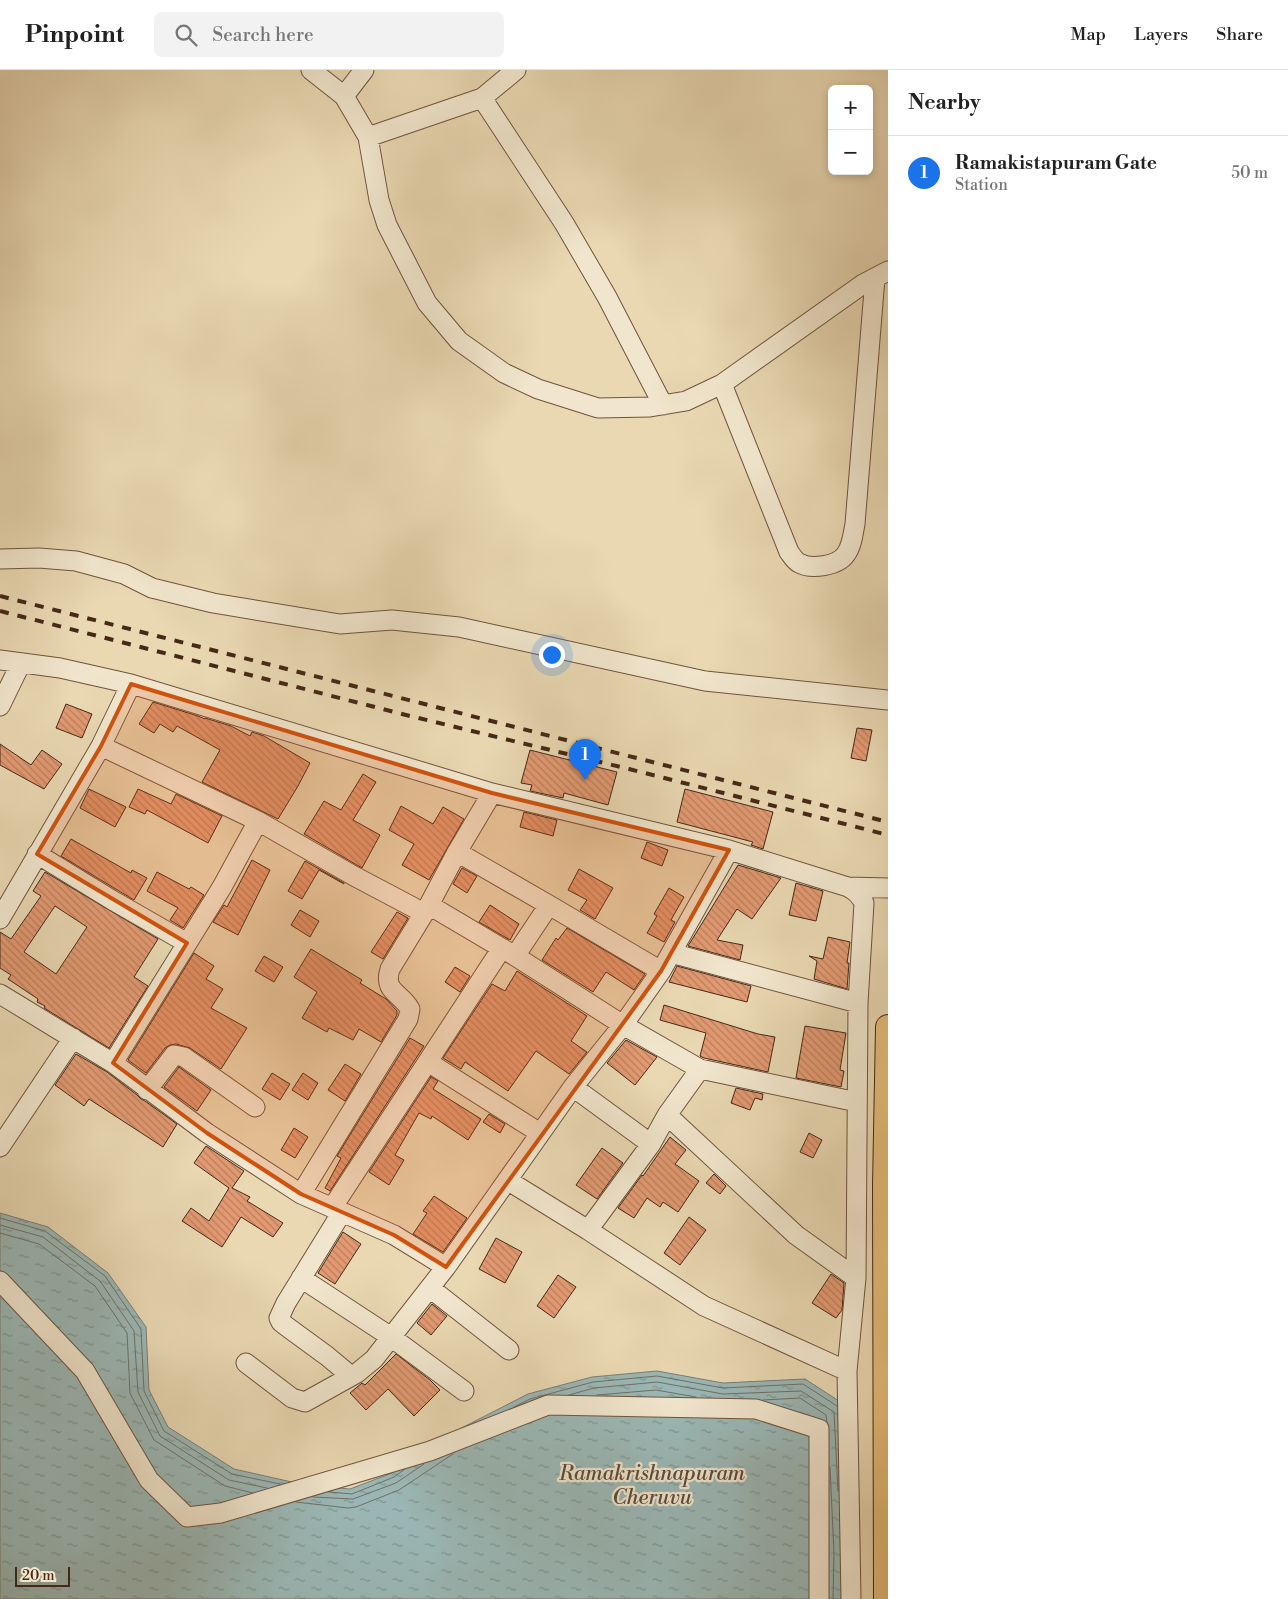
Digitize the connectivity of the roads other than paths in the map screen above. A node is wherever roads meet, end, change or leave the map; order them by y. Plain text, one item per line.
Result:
1 (311, 70) edge
2 (364, 70) edge
3 (516, 70) edge
4 (344, 96) junction
5 (482, 98) junction
6 (368, 138) junction
7 (882, 274) edge
8 (722, 384) junction
9 (663, 405) junction
10 (0, 559) edge
11 (0, 660) edge
12 (21, 663) junction
13 (132, 684) junction
14 (888, 700) edge
15 (0, 706) edge
16 (101, 746) junction
17 (492, 793) junction
18 (258, 821) junction
19 (729, 850) junction
20 (457, 852) junction
21 (37, 854) junction
22 (848, 887) junction
23 (888, 888) edge
24 (549, 905) junction
25 (426, 909) junction
26 (0, 919) edge
27 (187, 942) junction
28 (508, 952) junction
29 (671, 953) junction
30 (661, 971) junction
31 (0, 994) edge
32 (858, 1003) junction
33 (623, 1025) junction
34 (888, 1026) edge
35 (73, 1038) junction
36 (428, 1062) junction
37 (113, 1063) junction
38 (700, 1069) junction
39 (573, 1088) junction
40 (147, 1090) junction
41 (857, 1102) junction
42 (255, 1107) dead end
43 (667, 1116) junction
44 (540, 1133) junction
45 (651, 1144) junction
46 (0, 1147) edge
47 (507, 1180) junction
48 (301, 1194) junction
49 (337, 1210) junction
50 (588, 1230) junction
51 (446, 1267) junction
52 (301, 1278) junction
53 (856, 1278) junction
54 (0, 1281) edge
55 (430, 1288) junction
56 (391, 1337) junction
57 (509, 1350) dead end
58 (246, 1364) dead end
59 (846, 1371) junction
60 (351, 1376) junction
61 (464, 1390) dead end
62 (819, 1429) junction
63 (848, 1431) junction
64 (819, 1599) edge
65 (851, 1599) edge
66 (886, 1599) edge

1 - 4 street
2 - 4 street
3 - 5 street
4 - 6 street
5 - 6 street
5 - 9 street
6 - 9 street
7 - 8 street
7 - 8 street
8 - 9 street
10 - 14 street
11 - 12 street
12 - 13 street
12 - 15 street
13 - 16 street
13 - 17 street
16 - 18 street
16 - 21 street
17 - 19 street
17 - 20 street
18 - 25 street
18 - 27 street
19 - 22 street
19 - 29 street
20 - 24 street
20 - 25 street
21 - 26 street
21 - 27 street
22 - 23 street
22 - 32 street
24 - 28 street
24 - 30 street
25 - 28 street
25 - 48 street
27 - 37 street
28 - 33 street
28 - 36 street
29 - 30 street
29 - 32 street
30 - 33 street
31 - 35 street
32 - 41 street
33 - 38 street
33 - 39 street
34 - 66 main road
35 - 37 street
35 - 46 street
36 - 44 street
36 - 49 street
37 - 40 street
38 - 41 street
38 - 43 street
39 - 44 street
39 - 45 street
40 - 42 street
40 - 48 street
41 - 53 street
43 - 45 street
43 - 53 street
44 - 47 street
45 - 50 street
47 - 50 street
47 - 51 street
48 - 49 street
49 - 51 street
49 - 52 street
50 - 59 street
51 - 55 street
52 - 56 street
52 - 60 street
53 - 59 street
54 - 62 street
55 - 56 street
55 - 57 street
56 - 60 street
56 - 61 street
58 - 60 street
59 - 63 street
62 - 63 street
62 - 64 street
63 - 65 street

